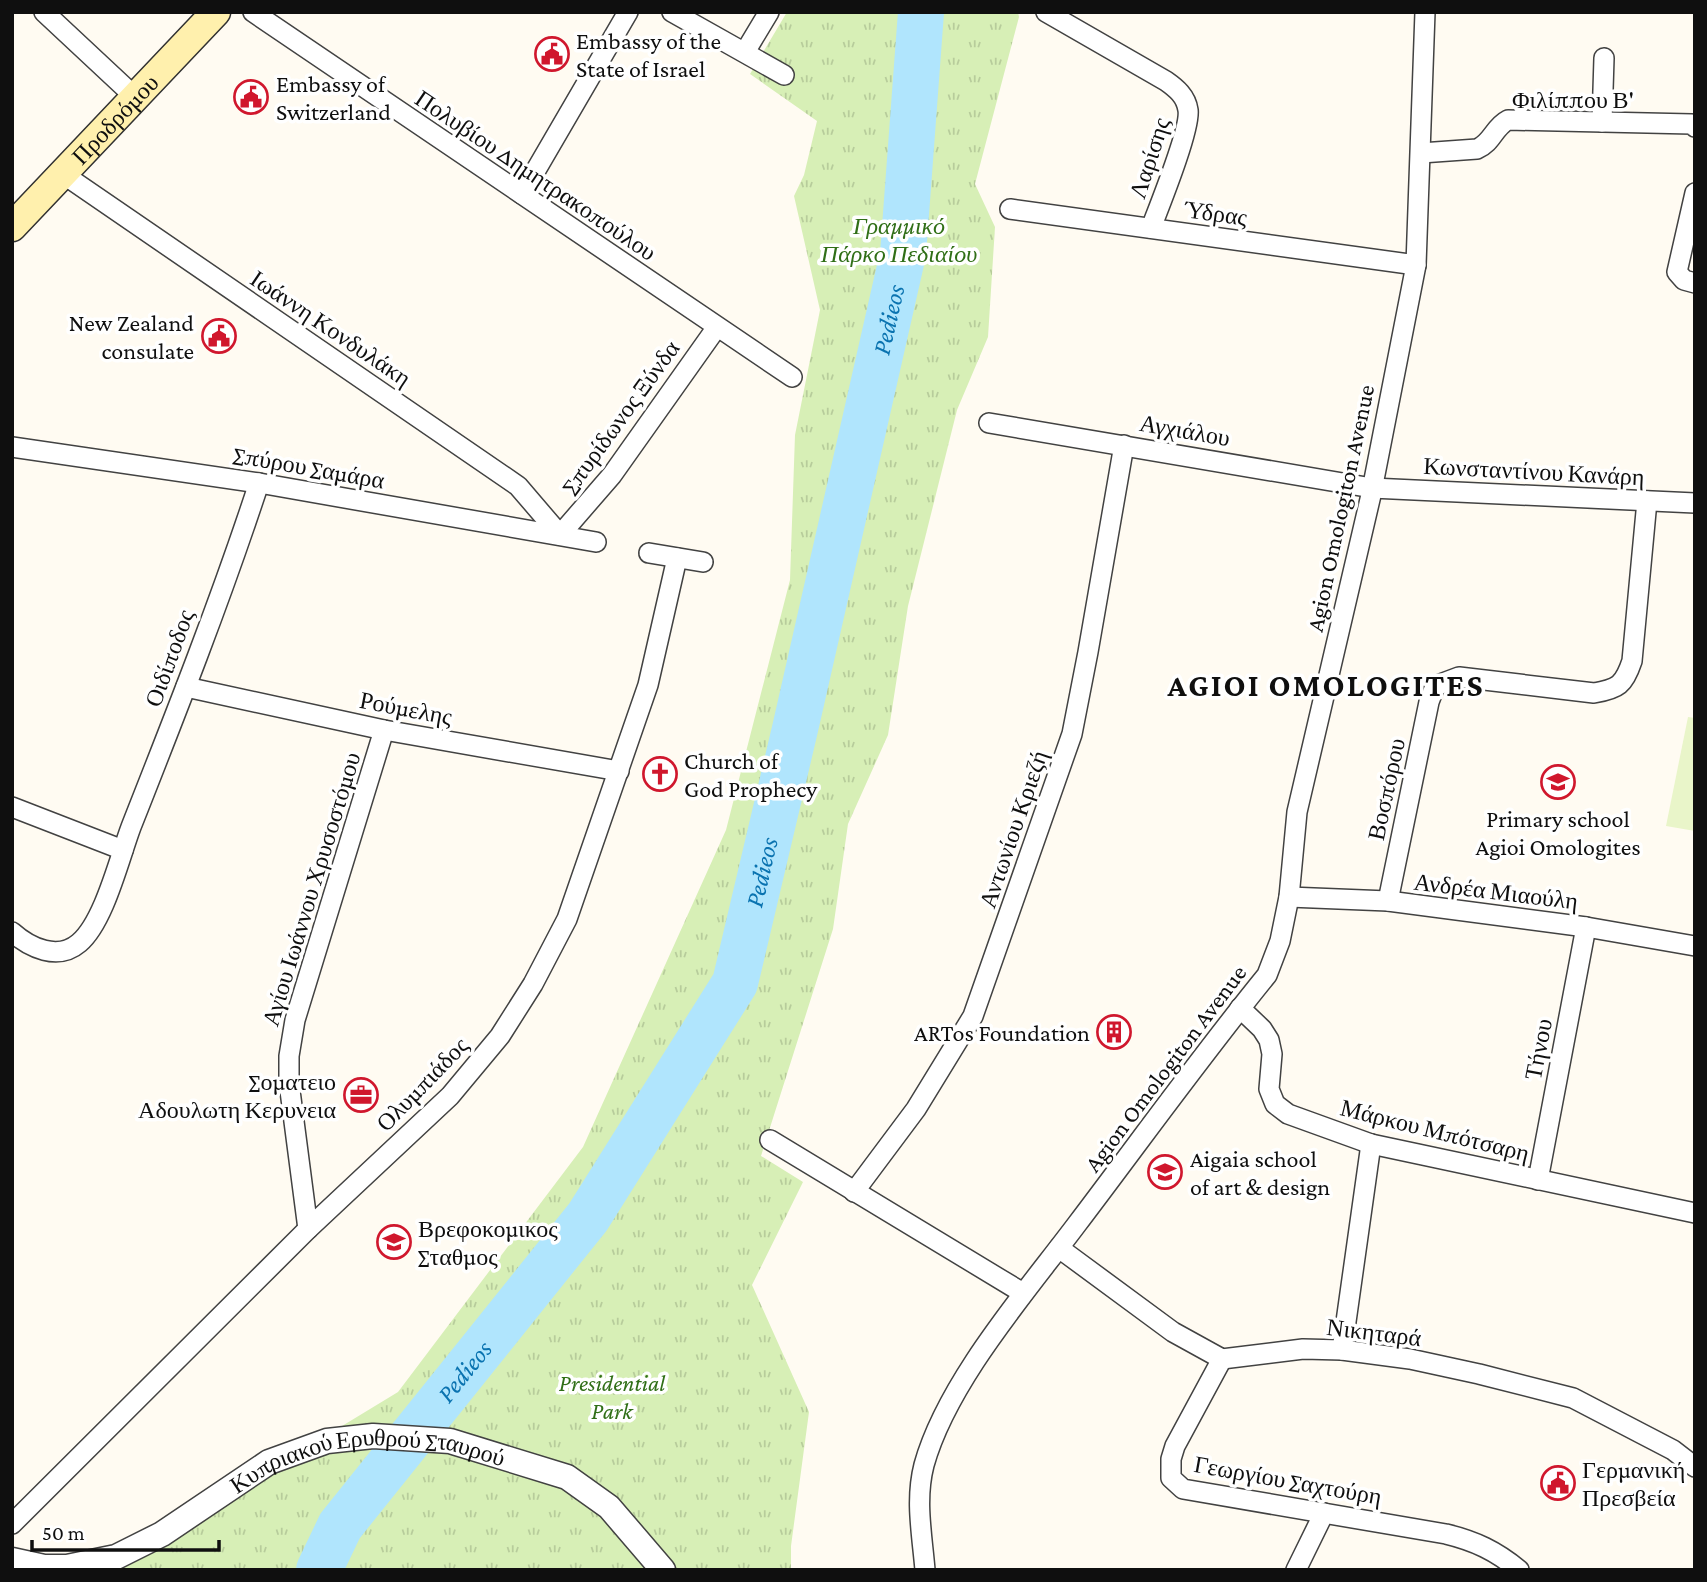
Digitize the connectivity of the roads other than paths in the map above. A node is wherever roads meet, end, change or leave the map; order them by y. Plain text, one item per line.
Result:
1 (44, 12) edge
2 (216, 12) edge
3 (253, 12) edge
4 (628, 12) edge
5 (672, 12) edge
6 (769, 12) edge
7 (1046, 12) edge
8 (1425, 12) edge
9 (745, 52) junction
10 (1604, 58) dead end
11 (785, 75) dead end
12 (135, 97) junction
13 (1602, 122) junction
14 (1695, 127) edge
15 (1421, 153) junction
16 (63, 174) junction
17 (1695, 192) edge
18 (522, 194) junction
19 (1010, 209) dead end
20 (12, 227) edge
21 (1151, 228) junction
22 (1416, 265) junction
23 (1695, 283) edge
24 (717, 327) junction
25 (792, 377) dead end
26 (989, 423) dead end
27 (1124, 444) junction
28 (12, 447) edge
29 (260, 483) junction
30 (1372, 488) junction
31 (1647, 501) junction
32 (1695, 503) edge
33 (560, 535) junction
34 (596, 542) dead end
35 (649, 553) dead end
36 (677, 558) junction
37 (703, 562) dead end
38 (186, 687) junction
39 (384, 730) junction
40 (619, 771) junction
41 (12, 807) edge
42 (123, 850) junction
43 (1289, 897) junction
44 (1388, 901) junction
45 (1586, 927) junction
46 (12, 932) edge
47 (1695, 946) edge
48 (1240, 1008) junction
49 (769, 1140) dead end
50 (1371, 1144) junction
51 (1538, 1180) junction
52 (854, 1192) junction
53 (1695, 1213) edge
54 (309, 1229) junction
55 (1059, 1248) junction
56 (1023, 1293) junction
57 (1342, 1350) junction
58 (1222, 1359) junction
59 (1695, 1467) edge
60 (1324, 1513) junction
61 (12, 1524) edge
62 (12, 1560) edge
63 (111, 1564) edge
64 (663, 1570) edge
65 (925, 1570) edge
66 (1296, 1570) edge
67 (1519, 1570) edge

1 - 12 street
2 - 12 main road, Προδρόμου
3 - 18 street, Πολυβίου Δημητρακοπούλου
4 - 18 street
5 - 9 street
6 - 9 street
7 - 21 street, Λαρίσης
8 - 15 street, Agion Omologiton Avenue
9 - 11 street
10 - 13 street
12 - 16 main road, Προδρόμου
13 - 14 street, Φιλίππου Β'
13 - 15 street, Φιλίππου Β'
15 - 22 street, Agion Omologiton Avenue
16 - 20 main road, Προδρόμου
16 - 33 street, Ιωάννη Κονδυλάκη
17 - 23 street
18 - 24 street, Πολυβίου Δημητρακοπούλου
19 - 21 street, Ύδρας
21 - 22 street, Ύδρας
22 - 30 street, Agion Omologiton Avenue
24 - 25 street, Πολυβίου Δημητρακοπούλου
24 - 33 street, Σπυρίδωνος Ξύνδα
26 - 27 street, Αγχιάλου
27 - 30 street, Αγχιάλου
27 - 52 street, Αντωνίου Κριεζή
28 - 29 street, Σπύρου Σαμάρα
29 - 33 street, Σπύρου Σαμάρα
29 - 38 street, Οιδίποδος
30 - 31 street, Κωνσταντίνου Κανάρη
30 - 43 street, Agion Omologiton Avenue
31 - 32 street, Κωνσταντίνου Κανάρη
31 - 44 street, Βοσπόρου
33 - 34 street, Σπύρου Σαμάρα
35 - 36 street
36 - 37 street
36 - 40 street, Ολυμπιάδος
38 - 39 street, Ρούμελης
38 - 42 street, Οιδίποδος
39 - 40 street, Ρούμελης
39 - 54 street, Αγίου Ιωάννου Χρυσοστόμου
40 - 54 street, Ολυμπιάδος
41 - 42 street
42 - 46 street, Οιδίποδος
43 - 44 street, Ανδρέα Μιαούλη
43 - 48 street, Agion Omologiton Avenue
44 - 45 street, Ανδρέα Μιαούλη
45 - 47 street, Ανδρέα Μιαούλη
45 - 51 street, Τήνου
48 - 50 street, Μάρκου Μπότσαρη
48 - 55 street, Agion Omologiton Avenue
49 - 52 street
50 - 51 street, Μάρκου Μπότσαρη
50 - 57 street
51 - 53 street, Μάρκου Μπότσαρη
52 - 56 street
54 - 61 street, Ολυμπιάδος
55 - 56 street, Agion Omologiton Avenue
55 - 58 street
56 - 65 street, Agion Omologiton Avenue
57 - 58 street, Νικηταρά
57 - 59 street, Νικηταρά
58 - 60 street, Γεωργίου Σαχτούρη
60 - 66 street
60 - 67 street, Γεωργίου Σαχτούρη
62 - 63 street, Κυπριακού Ερυθρού Σταυρού
63 - 64 street, Κυπριακού Ερυθρού Σταυρού

